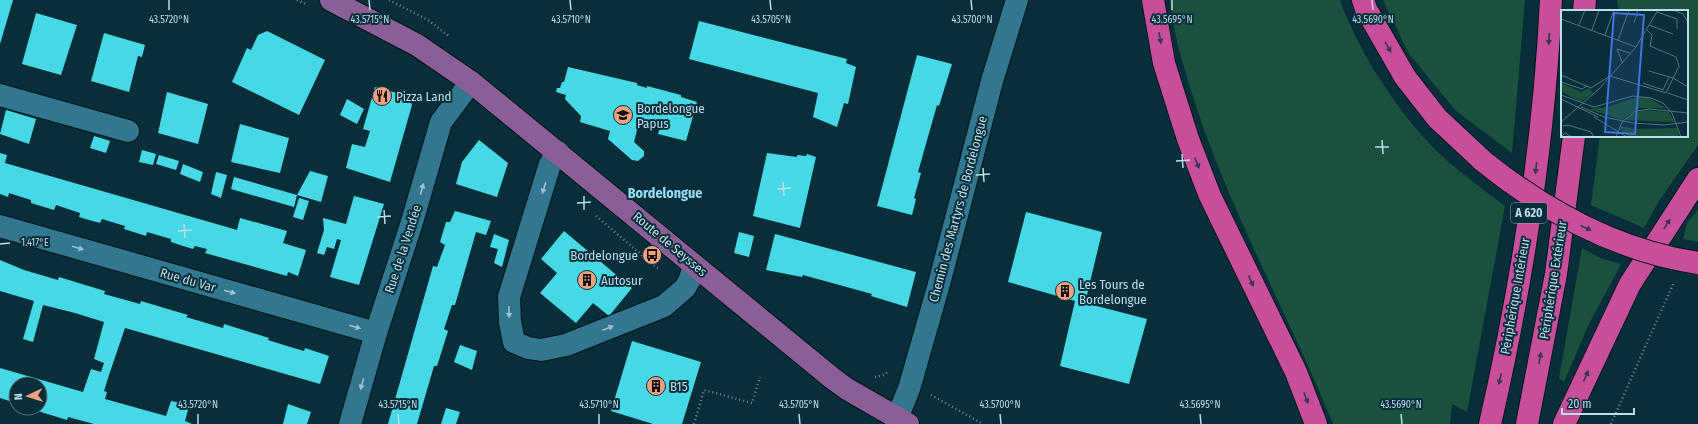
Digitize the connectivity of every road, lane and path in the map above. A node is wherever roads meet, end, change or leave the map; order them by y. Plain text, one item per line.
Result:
1 (331, 0) edge
2 (1017, 0) edge
3 (1153, 0) edge
4 (1363, 0) edge
5 (1551, 0) edge
6 (1585, 0) edge
7 (1584, 10) edge
8 (471, 82) junction
9 (0, 95) edge
10 (128, 131) dead end
11 (1574, 137) edge
12 (558, 152) junction
13 (1698, 179) edge
14 (0, 226) edge
15 (1698, 263) edge
16 (694, 265) junction
17 (1675, 281) dead end
18 (376, 332) junction
19 (760, 377) dead end
20 (928, 394) dead end
21 (901, 422) edge
22 (350, 424) edge
23 (694, 424) edge
24 (983, 424) edge
25 (1316, 424) edge
26 (1490, 424) edge
27 (1527, 424) edge
28 (1564, 424) edge
29 (1611, 424) edge

1 - 8 main road, Route de Seysses
2 - 21 street, Chemin des Martyrs de Bordelongue
3 -> 25 highway
4 -> 15 highway, bridge
5 -> 26 highway, Périphérique Intérieur / A 620
6 - 7 highway
8 - 12 main road, Route de Seysses
18 -> 8 street, Rue de la Vendée
9 - 10 street
27 -> 11 highway, Périphérique Extérieur / A 620
12 - 16 main road, Route de Seysses
12 -> 16 street
28 -> 13 highway
14 -> 18 street, Rue du Var
16 - 21 main road, Route de Seysses
17 - 29 path
18 -> 22 street, Rue de la Vendée
19 - 23 path
20 - 24 path

